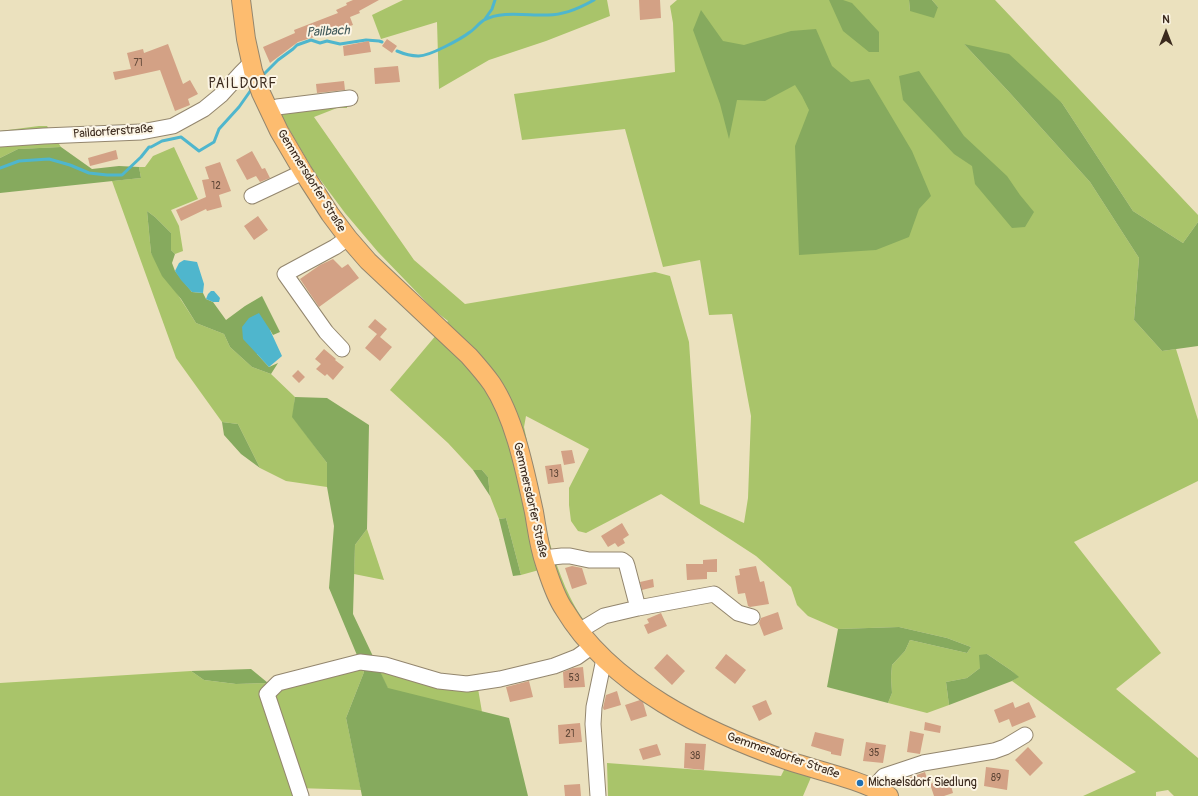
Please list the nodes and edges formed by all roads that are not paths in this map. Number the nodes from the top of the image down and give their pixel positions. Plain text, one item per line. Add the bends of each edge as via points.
1 (241, 0) edge
2 (251, 63) junction
3 (350, 98) dead end
4 (268, 110) junction
5 (0, 139) edge
6 (303, 172) junction
7 (252, 196) dead end
8 (348, 238) junction
9 (342, 349) dead end
10 (543, 558) junction
11 (638, 608) junction
12 (752, 617) dead end
13 (579, 631) junction
14 (598, 653) junction
15 (1025, 735) dead end
16 (881, 792) edge
17 (301, 796) edge
18 (598, 796) edge

1 - 2 main road, Gemmersdorfer Straße
2 - 4 main road, Gemmersdorfer Straße
2 - 5 street, Paildorferstraße via 204,110 173,126 141,132
3 - 4 street
4 - 6 main road, Gemmersdorfer Straße
6 - 7 street
6 - 8 main road, Gemmersdorfer Straße
8 - 9 street via 285,274 326,332
8 - 10 main road, Gemmersdorfer Straße via 368,261 469,356 492,385 508,415 523,462
10 - 11 street via 570,556 589,560 622,560 628,566
10 - 13 main road, Gemmersdorfer Straße via 563,608
11 - 12 street via 714,594 738,613
11 - 13 street via 604,616
13 - 14 main road, Gemmersdorfer Straße
14 - 16 main road, Gemmersdorfer Straße via 641,689 710,729 790,761 832,773
14 - 17 street via 500,679 467,684 439,681 385,665 360,662 278,682 267,694
14 - 18 street via 593,724
15 - 16 street via 994,751 922,763 884,776

